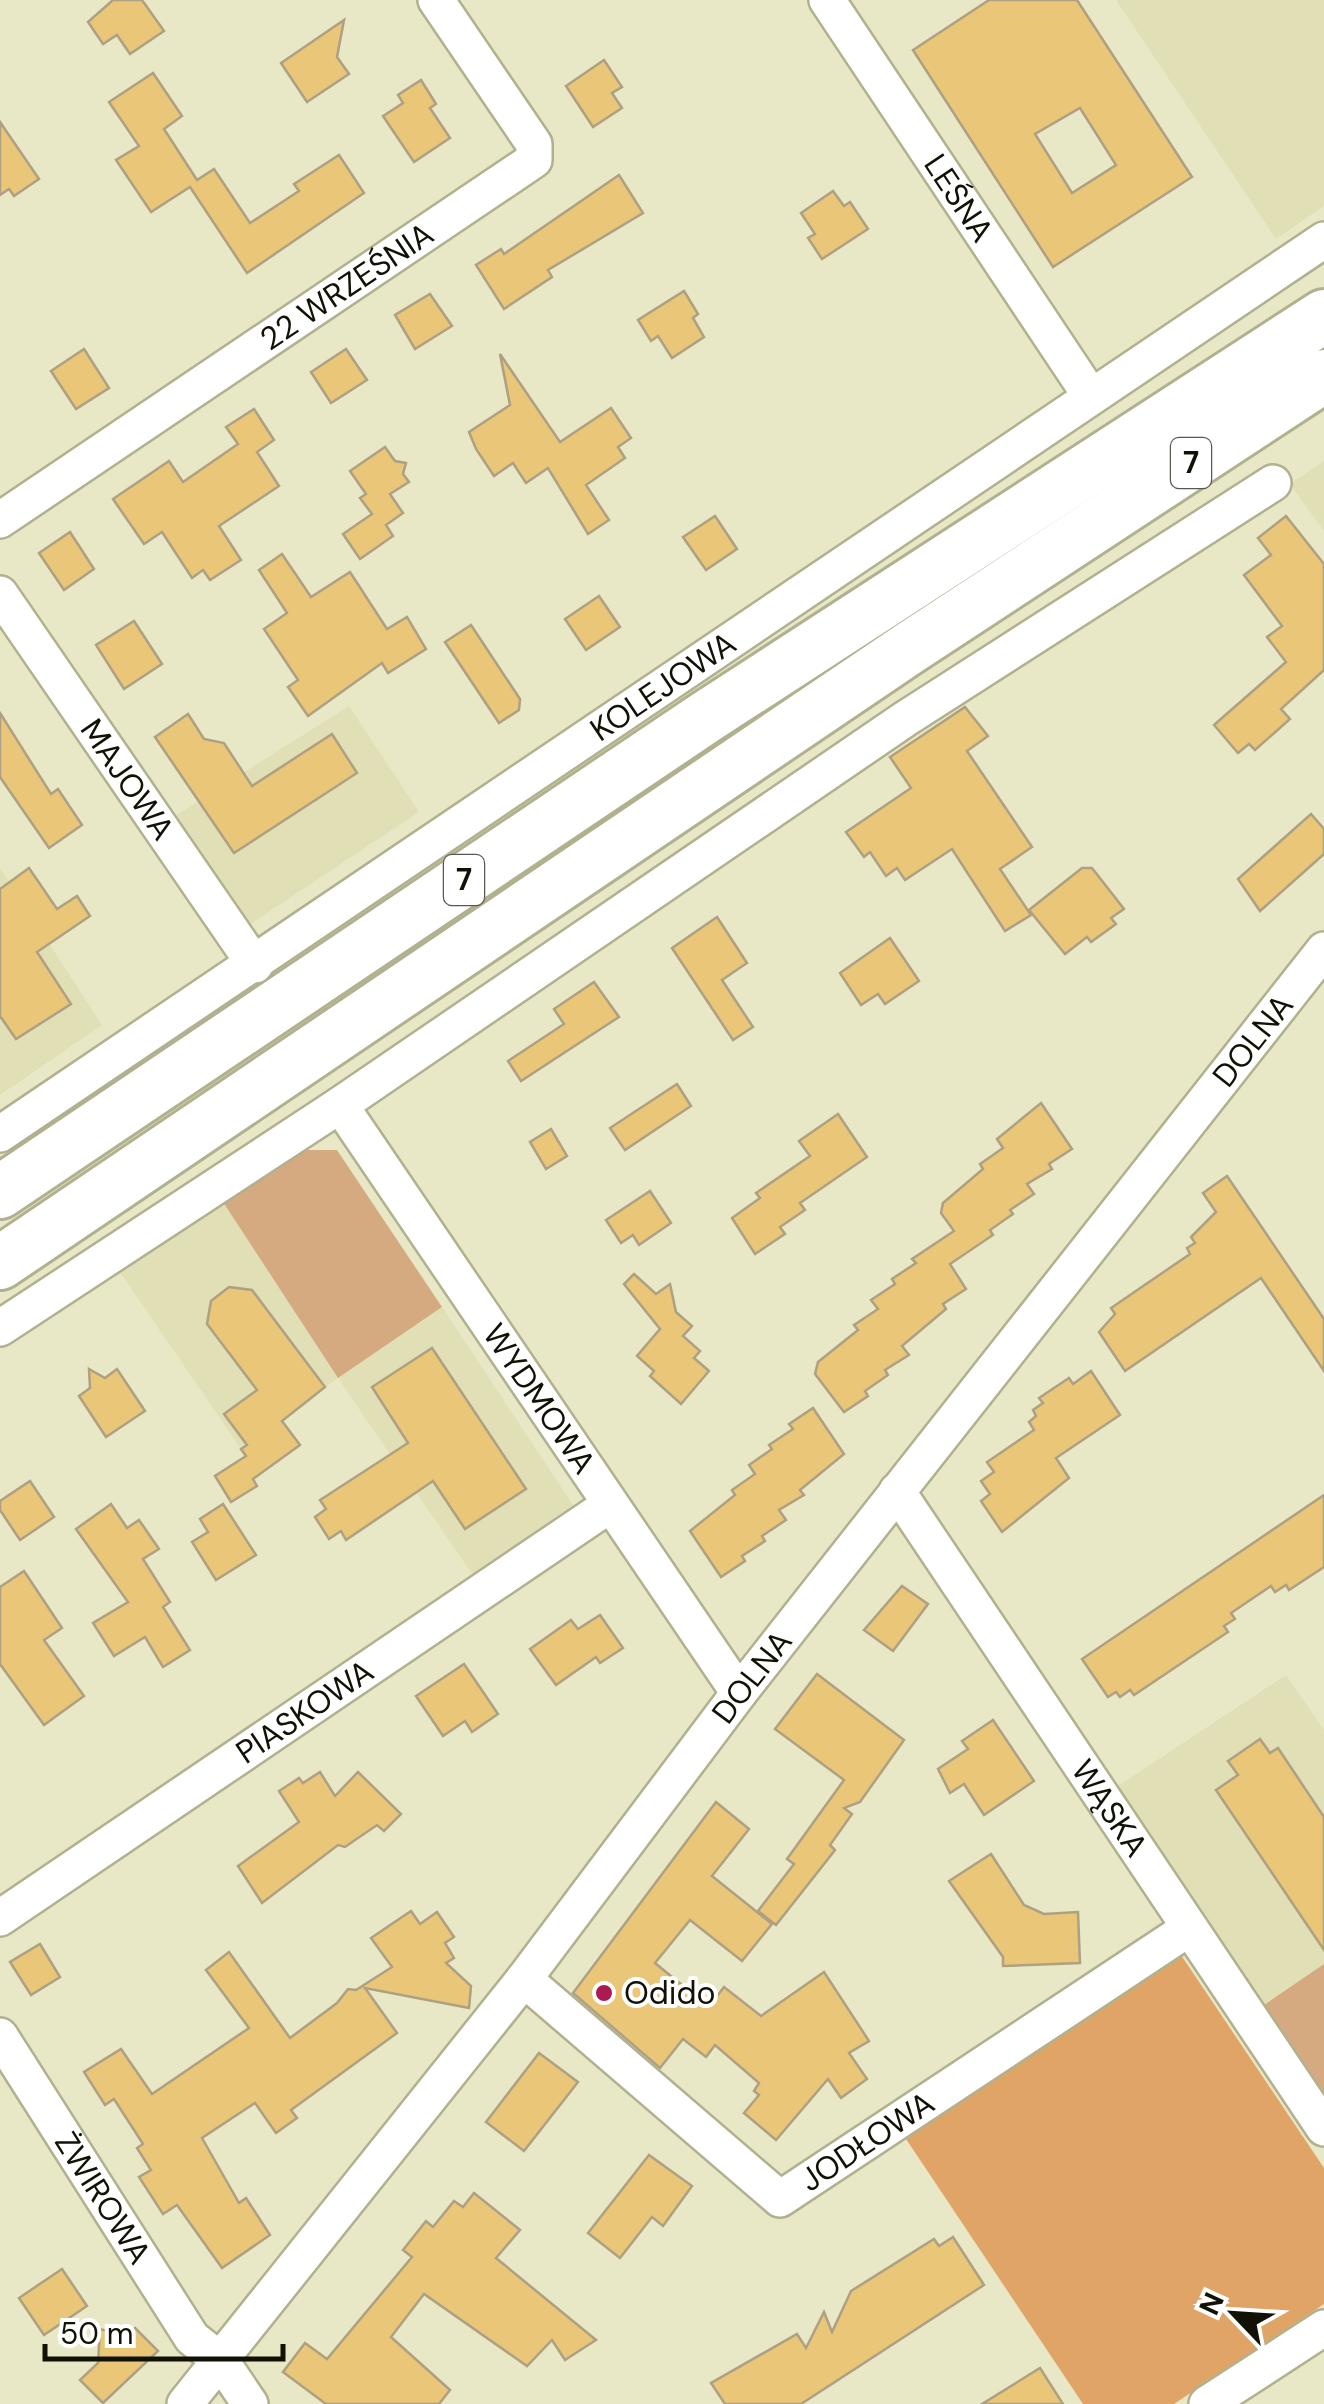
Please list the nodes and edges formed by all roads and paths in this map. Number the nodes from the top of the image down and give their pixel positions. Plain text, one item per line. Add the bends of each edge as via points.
1 (436, 0) edge
2 (827, 0) edge
3 (1324, 240) edge
4 (1324, 316) edge
5 (1324, 376) edge
6 (1090, 395) junction
7 (1273, 484) dead end
8 (0, 520) edge
9 (0, 594) edge
10 (1324, 950) edge
11 (255, 964) junction
12 (340, 1104) junction
13 (0, 1134) edge
14 (0, 1192) edge
15 (0, 1263) edge
16 (0, 1328) edge
17 (897, 1491) junction
18 (608, 1506) junction
19 (739, 1694) junction
20 (0, 1918) edge
21 (1188, 1929) junction
22 (524, 1979) junction
23 (0, 2036) edge
24 (1324, 2128) edge
25 (1324, 2328) edge
26 (221, 2361) junction
27 (185, 2404) edge
28 (250, 2404) edge
29 (1207, 2404) edge

1 - 8 street, 22 WRZEŚNIA via 534,144 534,160
2 - 6 street, LEŚNA
3 - 6 street, KOLEJOWA
4 - 14 highway, KOLEJOWA / 7 via 706,717
5 - 15 highway, 7
6 - 11 street, KOLEJOWA
7 - 12 street via 905,719
9 - 11 street, MAJOWA
10 - 17 street, DOLNA
11 - 13 street, KOLEJOWA
12 - 16 street
12 - 18 street, WYDMOWA
17 - 19 street, DOLNA
17 - 21 street, WĄSKA
18 - 19 street, WYDMOWA
18 - 20 street, PIASKOWA
19 - 22 street, DOLNA
21 - 22 street, JODŁOWA via 780,2199
21 - 24 street, WĄSKA
22 - 26 street, DOLNA
23 - 26 street, ŻWIROWA via 192,2338
25 - 29 street
26 - 27 street, DOLNA
26 - 28 street, ŻWIROWA

